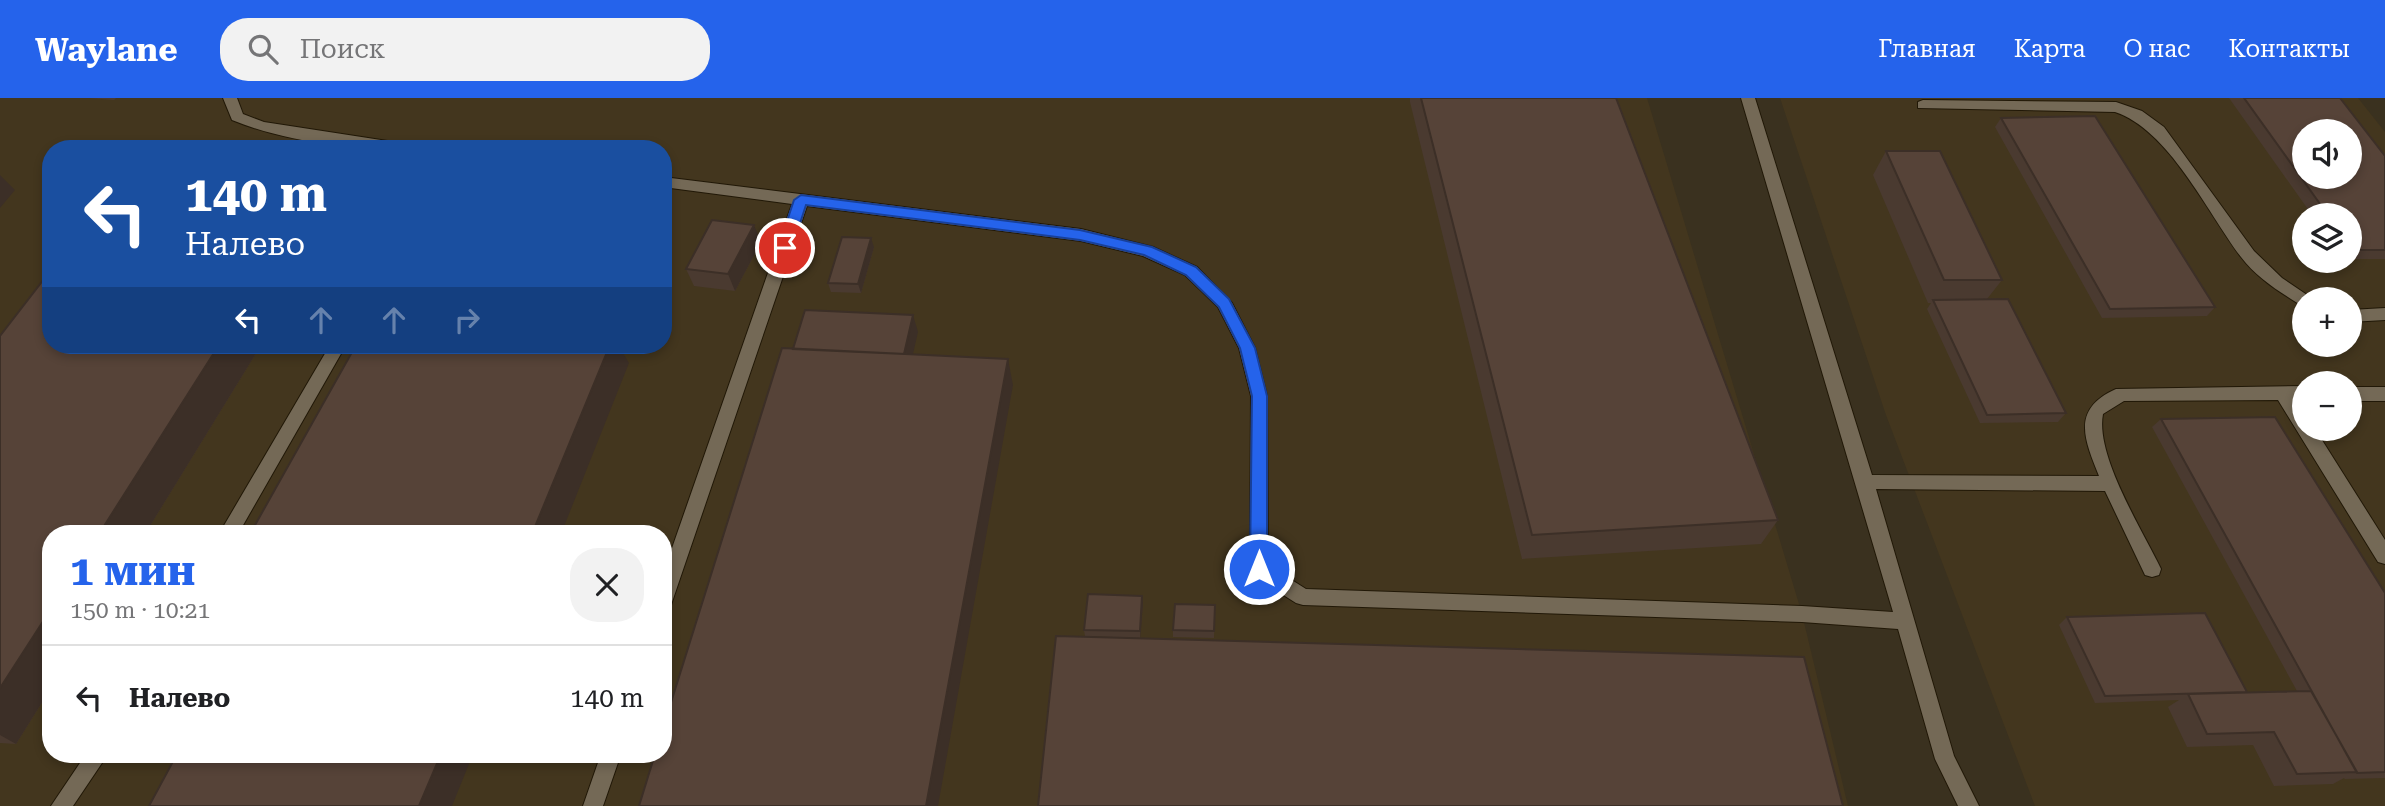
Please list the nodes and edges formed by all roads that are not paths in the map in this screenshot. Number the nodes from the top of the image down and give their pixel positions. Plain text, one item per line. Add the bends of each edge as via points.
1 (230, 98) edge
2 (1748, 98) edge
3 (1923, 105) dead end
4 (311, 136) junction
5 (317, 140) edge
6 (341, 140) edge
7 (672, 183) edge
8 (801, 200) junction
9 (2292, 292) edge
10 (2385, 314) edge
11 (2362, 315) edge
12 (333, 354) edge
13 (2283, 393) junction
14 (2292, 393) edge
15 (2362, 394) edge
16 (2385, 394) edge
17 (2292, 407) edge
18 (2313, 441) edge
19 (1865, 482) junction
20 (2110, 484) junction
21 (233, 525) edge
22 (2385, 556) edge
23 (2152, 569) dead end
24 (672, 576) edge
25 (1905, 621) junction
26 (92, 763) edge
27 (608, 763) edge
28 (61, 806) edge
29 (593, 806) edge
30 (1969, 806) edge

1 - 4 lane via 237,117
2 - 19 lane
3 - 9 lane via 2116,107 2135,112 2164,136 2248,255
4 - 5 lane
4 - 6 lane
7 - 8 lane
8 - 24 lane
8 - 25 lane via 1080,235 1147,251 1191,271 1224,303 1247,348 1259,396 1259,569 1303,597
10 - 11 lane
12 - 21 lane
13 - 14 lane
13 - 17 lane
13 - 20 lane via 2122,394 2107,401 2094,412 2091,428
15 - 16 lane
18 - 22 lane
19 - 20 lane
19 - 25 lane
20 - 23 lane
25 - 30 lane via 1945,759
26 - 28 lane
27 - 29 lane

